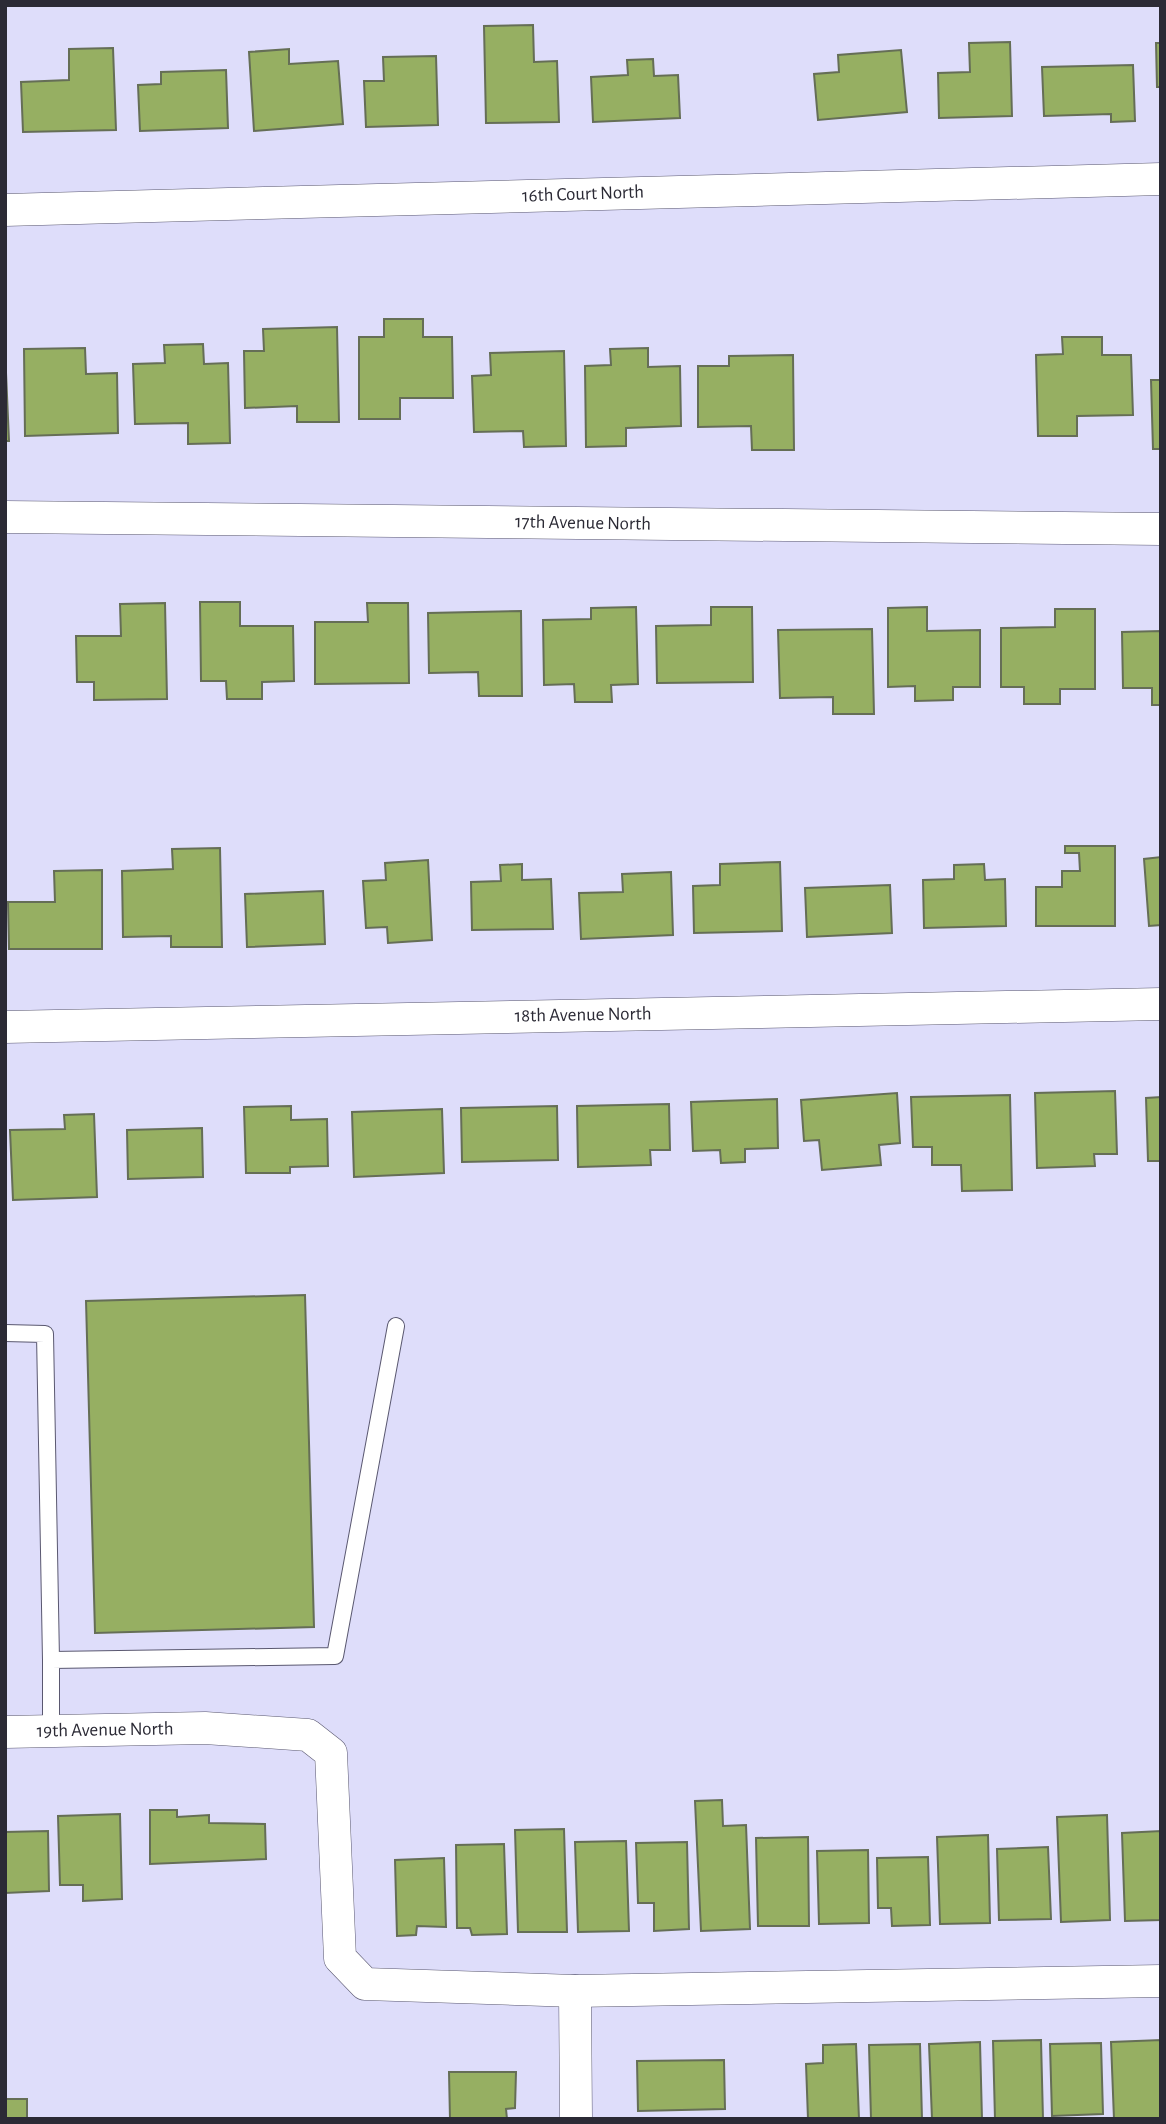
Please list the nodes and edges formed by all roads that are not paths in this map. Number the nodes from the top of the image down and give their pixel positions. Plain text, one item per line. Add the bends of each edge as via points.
1 (1161, 179) edge
2 (5, 210) edge
3 (5, 517) edge
4 (1161, 529) edge
5 (1161, 1004) edge
6 (5, 1027) edge
7 (396, 1326) dead end
8 (5, 1333) edge
9 (51, 1660) junction
10 (51, 1731) junction
11 (5, 1732) edge
12 (1161, 1981) edge
13 (575, 1991) junction
14 (576, 2119) edge

1 - 2 street, 16th Court North
3 - 4 street, 17th Avenue North
5 - 6 street, 18th Avenue North
7 - 9 lane via 335,1656
8 - 9 lane via 45,1334
9 - 10 lane
10 - 11 street, 19th Avenue North
10 - 13 street, 19th Avenue North via 205,1728 308,1735 331,1753 340,1958 365,1984
12 - 13 street, 19th Avenue North
13 - 14 street

